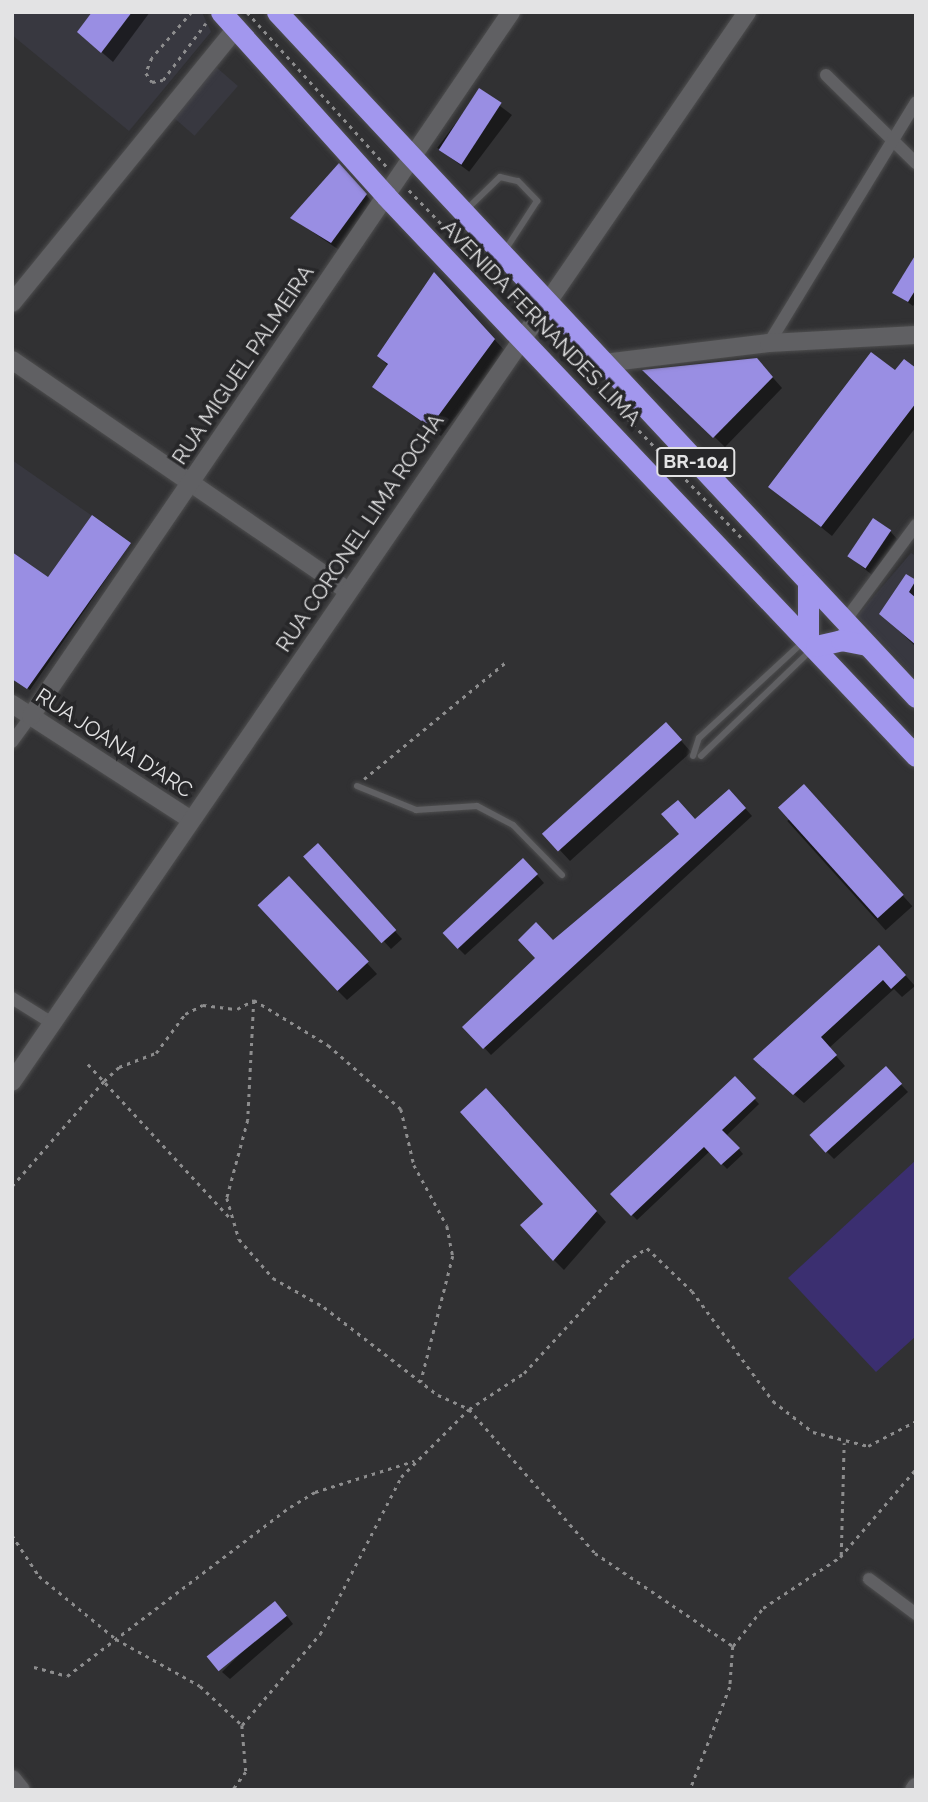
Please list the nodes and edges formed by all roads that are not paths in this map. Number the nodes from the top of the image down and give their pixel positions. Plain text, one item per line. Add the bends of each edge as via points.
1 (277, 12) edge
2 (511, 12) edge
3 (747, 12) edge
4 (228, 17) edge
5 (826, 75) dead end
6 (916, 102) edge
7 (893, 138) junction
8 (411, 158) junction
9 (916, 163) edge
10 (386, 196) junction
11 (463, 213) junction
12 (502, 255) junction
13 (12, 303) edge
14 (547, 303) junction
15 (528, 329) junction
16 (916, 335) edge
17 (769, 343) junction
18 (12, 360) edge
19 (604, 363) junction
20 (190, 485) junction
21 (916, 525) edge
22 (808, 584) junction
23 (348, 591) junction
24 (844, 622) junction
25 (812, 641) junction
26 (866, 645) junction
27 (916, 697) edge
28 (12, 704) edge
29 (30, 716) junction
30 (12, 742) edge
31 (701, 756) dead end
32 (916, 756) edge
33 (693, 757) dead end
34 (357, 786) road end
35 (191, 820) junction
36 (562, 875) dead end
37 (12, 998) edge
38 (52, 1023) junction
39 (12, 1082) edge
40 (869, 1579) dead end
41 (916, 1614) edge
42 (12, 1779) edge
43 (20, 1790) edge

1 - 8 highway, AVENIDA FERNANDES LIMA / BR-104
2 - 8 street, RUA MIGUEL PALMEIRA
3 - 14 street, RUA CORONEL LIMA ROCHA
4 - 10 highway, AVENIDA FERNANDES LIMA / BR-104
4 - 13 street
5 - 7 street
6 - 7 street
7 - 9 street
7 - 17 street
8 - 10 street, RUA MIGUEL PALMEIRA
8 - 11 highway, AVENIDA FERNANDES LIMA / BR-104
10 - 15 highway, AVENIDA FERNANDES LIMA / BR-104
10 - 20 street, RUA MIGUEL PALMEIRA
11 - 12 highway, AVENIDA FERNANDES LIMA / BR-104
11 - 12 lane via 500,177 525,188 538,206
12 - 14 highway, AVENIDA FERNANDES LIMA / BR-104
14 - 15 street, RUA CORONEL LIMA ROCHA
14 - 19 highway, AVENIDA FERNANDES LIMA / BR-104
15 - 23 street, RUA CORONEL LIMA ROCHA
15 - 25 highway, AVENIDA FERNANDES LIMA / BR-104
16 - 17 street
17 - 19 street
18 - 20 street
19 - 22 highway, AVENIDA FERNANDES LIMA / BR-104
20 - 23 street
20 - 29 street, RUA MIGUEL PALMEIRA
21 - 24 street
22 - 24 highway, AVENIDA FERNANDES LIMA / BR-104
22 - 25 highway
23 - 35 street, RUA CORONEL LIMA ROCHA
24 - 26 highway, AVENIDA FERNANDES LIMA / BR-104
25 - 26 highway
25 - 31 lane
25 - 32 highway, AVENIDA FERNANDES LIMA / BR-104
25 - 33 lane via 699,738
26 - 27 highway, AVENIDA FERNANDES LIMA / BR-104
28 - 29 street, RUA JOANA D'ARC
29 - 30 street, RUA MIGUEL PALMEIRA
29 - 35 street, RUA JOANA D'ARC
34 - 36 lane via 416,810 477,806 513,825
35 - 38 street, RUA CORONEL LIMA ROCHA
37 - 38 street
38 - 39 street, RUA CORONEL LIMA ROCHA
40 - 41 street
42 - 43 street

